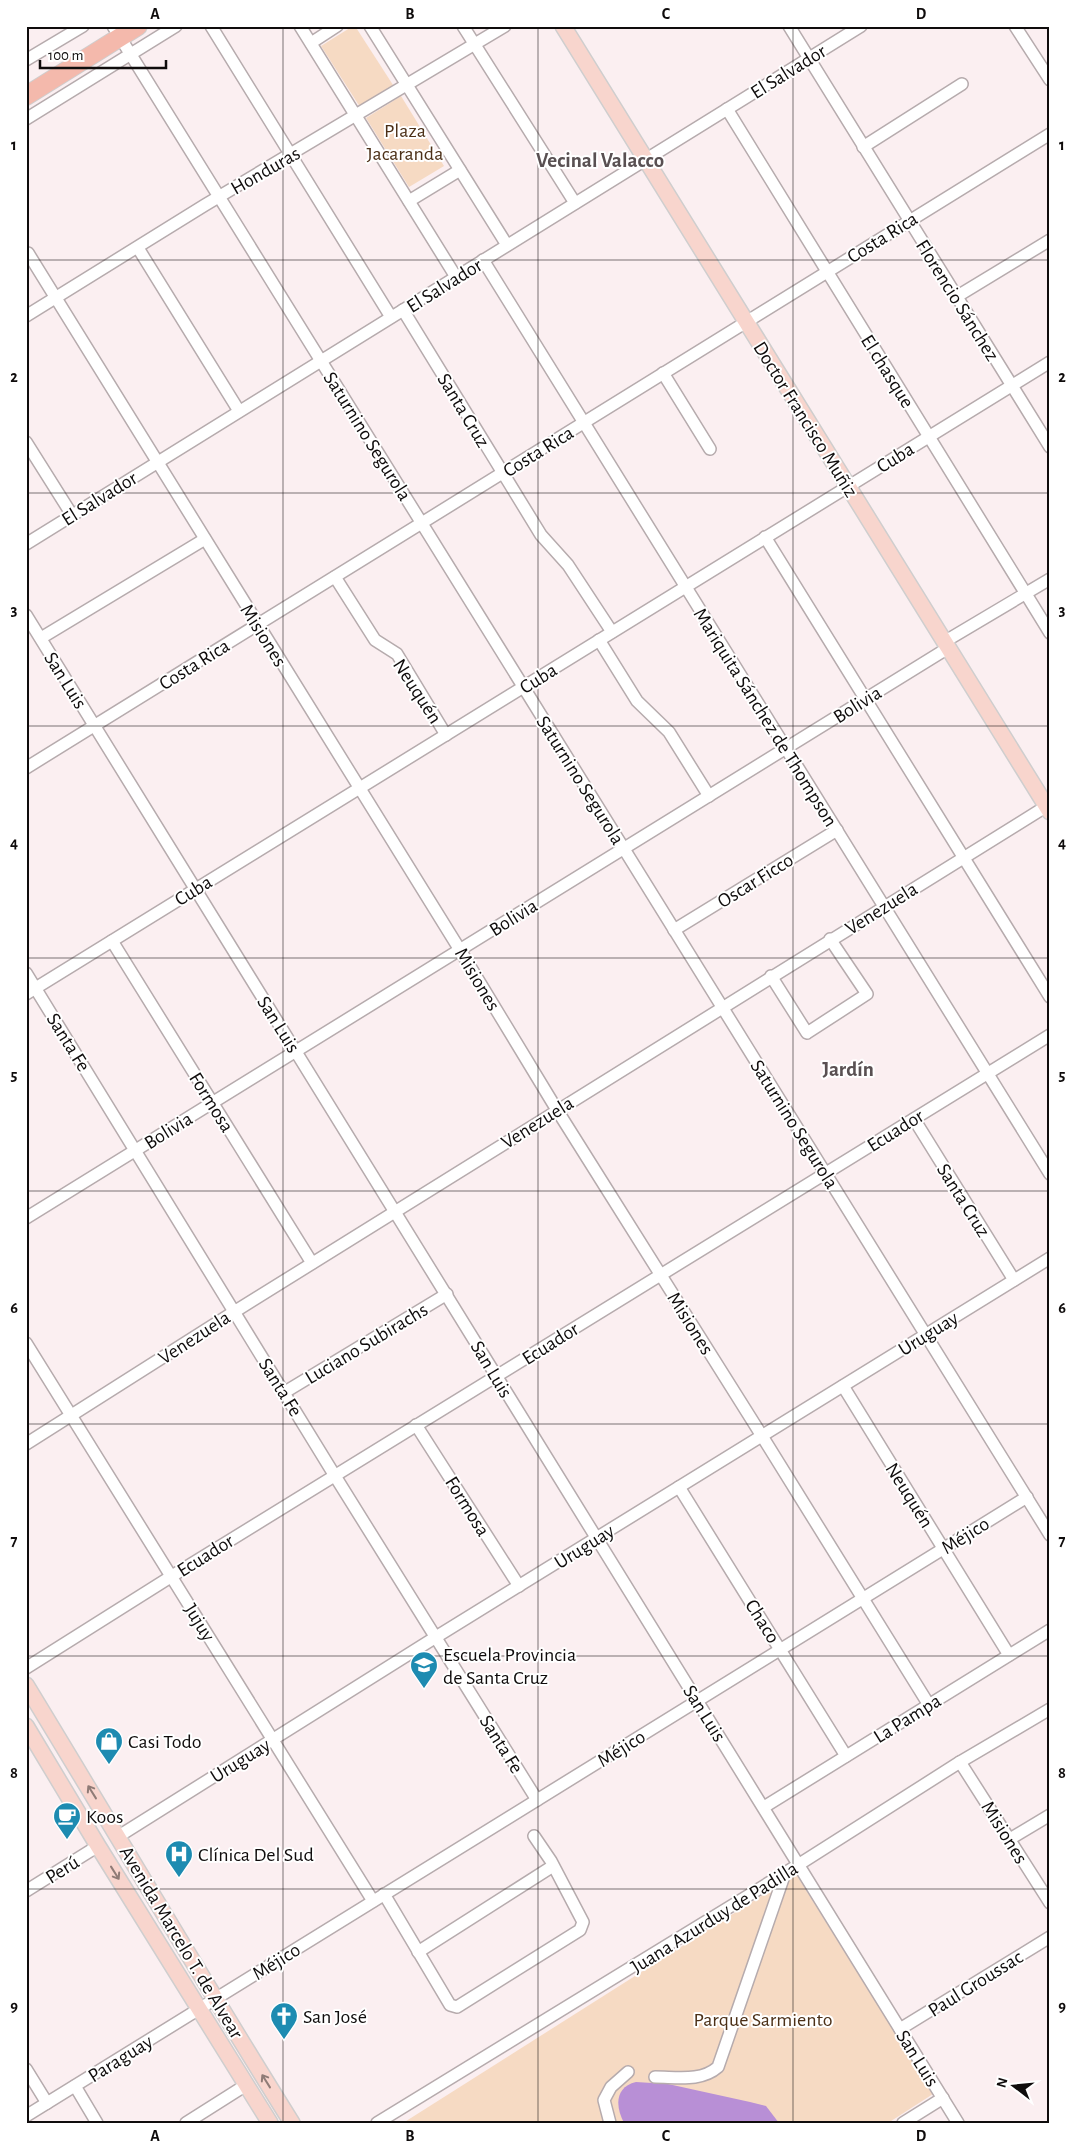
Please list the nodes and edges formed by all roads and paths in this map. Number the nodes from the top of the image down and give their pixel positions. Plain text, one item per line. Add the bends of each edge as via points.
1 (83, 26) edge
2 (138, 26) edge
3 (176, 26) edge
4 (211, 26) edge
5 (300, 26) edge
6 (337, 26) edge
7 (370, 26) edge
8 (463, 26) edge
9 (505, 26) edge
10 (563, 26) edge
11 (788, 26) edge
12 (861, 26) edge
13 (1015, 26) edge
14 (116, 32) edge
15 (311, 43) junction
16 (475, 45) junction
17 (131, 54) junction
18 (809, 58) junction
19 (26, 60) edge
20 (1050, 80) edge
21 (962, 84) dead end
22 (407, 86) junction
23 (26, 96) edge
24 (727, 109) junction
25 (357, 116) junction
26 (26, 119) edge
27 (1050, 134) edge
28 (863, 147) junction
29 (291, 155) junction
30 (645, 160) junction
31 (460, 170) junction
32 (217, 197) junction
33 (409, 201) junction
34 (575, 203) junction
35 (908, 221) junction
36 (1050, 240) edge
37 (507, 245) junction
38 (138, 248) junction
39 (28, 253) dead end
40 (483, 260) junction
41 (827, 272) junction
42 (456, 277) junction
43 (55, 297) junction
44 (956, 297) junction
45 (403, 310) junction
46 (26, 316) edge
47 (391, 317) junction
48 (745, 323) junction
49 (321, 361) junction
50 (1050, 362) edge
51 (664, 374) junction
52 (1012, 385) junction
53 (239, 411) junction
54 (583, 423) junction
55 (929, 436) junction
56 (26, 442) edge
57 (1050, 447) edge
58 (710, 448) dead end
59 (157, 462) junction
60 (503, 474) junction
61 (848, 486) junction
62 (72, 516) junction
63 (422, 523) junction
64 (766, 537) junction
65 (205, 539) junction
66 (26, 544) edge
67 (335, 577) junction
68 (1050, 579) edge
69 (685, 587) junction
70 (1026, 594) junction
71 (26, 615) edge
72 (258, 624) junction
73 (612, 632) junction
74 (1050, 633) edge
75 (41, 638) junction
76 (599, 640) junction
77 (946, 645) junction
78 (523, 687) junction
79 (866, 699) junction
80 (95, 725) junction
81 (446, 735) junction
82 (785, 749) junction
83 (26, 768) edge
84 (360, 788) junction
85 (709, 796) junction
86 (1049, 807) edge
87 (836, 830) junction
88 (624, 848) junction
89 (963, 857) junction
90 (196, 889) junction
91 (883, 906) junction
92 (674, 930) junction
93 (830, 939) junction
94 (112, 941) junction
95 (460, 950) junction
96 (26, 974) edge
97 (771, 976) junction
98 (31, 991) edge
99 (1050, 997) edge
100 (722, 1007) junction
101 (1050, 1035) edge
102 (296, 1051) junction
103 (987, 1074) junction
104 (213, 1103) junction
105 (557, 1110) junction
106 (914, 1119) junction
107 (136, 1150) junction
108 (826, 1173) junction
109 (1050, 1174) edge
110 (395, 1211) junction
111 (26, 1218) edge
112 (1050, 1258) edge
113 (312, 1263) junction
114 (660, 1275) junction
115 (1014, 1280) junction
116 (447, 1294) junction
117 (234, 1312) junction
118 (926, 1334) junction
119 (26, 1342) edge
120 (496, 1376) junction
121 (843, 1386) junction
122 (285, 1392) junction
123 (72, 1416) junction
124 (416, 1425) junction
125 (762, 1436) junction
126 (26, 1444) edge
127 (335, 1476) junction
128 (679, 1487) junction
129 (1027, 1497) junction
130 (1050, 1535) edge
131 (597, 1538) junction
132 (943, 1549) junction
133 (172, 1576) junction
134 (519, 1586) junction
135 (864, 1598) junction
136 (1050, 1630) edge
137 (436, 1637) junction
138 (780, 1650) junction
139 (1010, 1655) junction
140 (26, 1668) edge
141 (26, 1685) edge
142 (697, 1701) junction
143 (928, 1705) junction
144 (1050, 1709) edge
145 (26, 1726) edge
146 (273, 1740) junction
147 (846, 1756) junction
148 (960, 1762) junction
149 (537, 1800) junction
150 (764, 1807) junction
151 (1050, 1815) edge
152 (119, 1836) junction
153 (534, 1836) dead end
154 (1010, 1839) junction
155 (98, 1846) junction
156 (798, 1865) junction
157 (554, 1866) junction
158 (785, 1873) junction
159 (26, 1891) edge
160 (384, 1894) junction
161 (373, 1901) junction
162 (1050, 1902) edge
163 (1050, 1937) edge
164 (418, 1952) junction
165 (214, 1999) junction
166 (199, 2008) junction
167 (900, 2029) junction
168 (26, 2068) edge
169 (628, 2072) dead end
170 (655, 2077) dead end
171 (246, 2085) junction
172 (74, 2086) junction
173 (942, 2098) junction
174 (48, 2103) junction
175 (26, 2116) edge
176 (96, 2123) edge
177 (186, 2123) edge
178 (270, 2123) edge
179 (292, 2123) edge
180 (377, 2123) edge
181 (610, 2123) edge
182 (904, 2123) edge
183 (958, 2123) edge

1 - 19 street
2 - 14 highway
3 - 17 street
4 - 29 street
5 - 15 street
6 - 15 street
7 - 22 street
8 - 16 street
9 - 16 street, Honduras
10 - 30 main road, Doctor Francisco Muñiz
11 - 18 street, Florencio Sánchez
12 - 18 street, El Salvador
13 - 20 street
14 - 17 street, Saturnino Segurola
14 - 23 highway
15 - 25 street
16 - 22 street, Honduras
16 - 34 street
17 - 26 street
17 - 32 street, Saturnino Segurola
18 - 24 street, El Salvador
18 - 28 street, Florencio Sánchez
21 - 28 street
22 - 25 street, Honduras
22 - 31 street
24 - 30 street, El Salvador
24 - 41 street, El chasque
25 - 29 street, Honduras
25 - 33 street
27 - 35 street, Costa Rica
28 - 35 street, Florencio Sánchez
29 - 32 street, Honduras
29 - 47 street
30 - 34 street, El Salvador
30 - 48 main road, Doctor Francisco Muñiz
31 - 33 street
31 - 37 street
32 - 38 street, Honduras
32 - 49 street, Saturnino Segurola
33 - 42 street
34 - 37 street, El Salvador
35 - 41 street, Costa Rica
35 - 44 street, Florencio Sánchez
36 - 44 street
37 - 40 street, El Salvador
38 - 43 street, Honduras
38 - 53 street
39 - 43 street, Misiones
40 - 42 street, El Salvador
40 - 54 street, Mariquita Sánchez de Thompson
41 - 48 street, Costa Rica
41 - 55 street, El chasque
42 - 45 street, El Salvador
43 - 46 street, Honduras
43 - 59 street, Misiones
44 - 52 street, Florencio Sánchez
45 - 47 street, El Salvador
45 - 60 street, Santa Cruz
47 - 49 street, El Salvador
48 - 51 street, Costa Rica
48 - 61 main road, Doctor Francisco Muñiz
49 - 53 street, El Salvador
49 - 63 street, Saturnino Segurola
50 - 52 street, Cuba
51 - 54 street, Costa Rica
51 - 58 street
52 - 55 street, Cuba
52 - 57 street, Florencio Sánchez
53 - 59 street, El Salvador
54 - 60 street, Costa Rica
54 - 69 street, Mariquita Sánchez de Thompson
55 - 61 street, Cuba
55 - 70 street, El chasque
56 - 62 street
59 - 62 street, El Salvador
59 - 65 street, Misiones
60 - 63 street, Costa Rica
60 - 73 street, Santa Cruz via 541,535 568,565
61 - 64 street, Cuba
61 - 77 main road, Doctor Francisco Muñiz
62 - 66 street, El Salvador
63 - 67 street, Costa Rica
63 - 78 street, Saturnino Segurola
64 - 69 street, Cuba
64 - 79 street
65 - 72 street, Misiones
65 - 75 street
67 - 72 street, Costa Rica
67 - 81 street, Neuquén via 375,640 396,654
68 - 70 street, Bolivia
69 - 73 street, Cuba
69 - 82 street, Mariquita Sánchez de Thompson
70 - 74 street, El chasque
70 - 77 street, Bolivia
71 - 75 street, San Luis
72 - 80 street, Costa Rica
72 - 84 street, Misiones
73 - 76 street, Cuba
75 - 80 street, San Luis
76 - 78 street, Cuba
76 - 85 street via 637,701 669,732
77 - 79 street, Bolivia
77 - 86 main road, Doctor Francisco Muñiz
78 - 81 street, Cuba
78 - 88 street, Saturnino Segurola
79 - 82 street, Bolivia
79 - 89 street
80 - 83 street, Costa Rica
80 - 90 street, San Luis
81 - 84 street, Cuba
82 - 85 street, Bolivia
82 - 87 street, Mariquita Sánchez de Thompson
84 - 90 street, Cuba
84 - 95 street, Misiones
85 - 88 street, Bolivia
86 - 89 street, Venezuela
87 - 91 street, Mariquita Sánchez de Thompson
87 - 92 street, Oscar Ficco
88 - 92 street, Saturnino Segurola
88 - 95 street, Bolivia
89 - 91 street, Venezuela
89 - 99 street
90 - 94 street, Cuba
90 - 102 street, San Luis
91 - 93 street, Venezuela
91 - 103 street, Mariquita Sánchez de Thompson
92 - 100 street, Saturnino Segurola
93 - 97 street, Venezuela
93 - 97 street via 867,994 807,1033
94 - 98 street, Cuba
94 - 104 street, Formosa
95 - 102 street, Bolivia
95 - 105 street, Misiones
96 - 98 street, Santa Fe
97 - 100 street, Venezuela
98 - 107 street, Santa Fe
100 - 105 street, Venezuela
100 - 108 street, Saturnino Segurola
101 - 103 street, Ecuador
102 - 104 street, Bolivia
102 - 110 street, San Luis
103 - 106 street, Ecuador
103 - 109 street, Mariquita Sánchez de Thompson
104 - 107 street, Bolivia
104 - 113 street, Formosa
105 - 110 street, Venezuela
105 - 114 street, Misiones
106 - 108 street, Ecuador
106 - 115 street, Santa Cruz
107 - 111 street, Bolivia
107 - 117 street, Santa Fe
108 - 114 street, Ecuador
108 - 118 street, Saturnino Segurola
110 - 113 street, Venezuela
110 - 116 street, San Luis
112 - 115 street, Uruguay
113 - 117 street, Venezuela
114 - 120 street, Ecuador
114 - 125 street, Misiones
115 - 118 street, Uruguay
116 - 120 street, San Luis
116 - 122 street, Luciano Subirachs
117 - 122 street, Santa Fe
117 - 123 street, Venezuela
118 - 121 street, Uruguay
118 - 129 street, Saturnino Segurola
119 - 123 street, Jujuy
120 - 124 street, Ecuador
120 - 131 street, San Luis
121 - 125 street, Uruguay
121 - 132 street, Neuquén
122 - 127 street, Santa Fe
123 - 126 street, Venezuela
123 - 133 street, Jujuy
124 - 127 street, Ecuador
124 - 134 street, Formosa
125 - 128 street, Uruguay
125 - 135 street, Misiones
127 - 133 street, Ecuador
127 - 137 street, Santa Fe
128 - 131 street, Uruguay
128 - 138 street, Chaco
129 - 130 street, Saturnino Segurola
129 - 132 street, Méjico
131 - 134 street, Uruguay
131 - 142 street, San Luis
132 - 135 street, Méjico
132 - 139 street, Neuquén
133 - 140 street, Ecuador
133 - 146 street, Jujuy
134 - 137 street, Uruguay
135 - 138 street, Méjico
135 - 143 street, Misiones
136 - 139 street, La Pampa
137 - 146 street, Uruguay
137 - 149 street, Santa Fe
138 - 142 street, Méjico
138 - 147 street, Chaco
139 - 143 street, La Pampa
152 -> 141 main road, Avenida Marcelo T. de Alvear
142 - 149 street, Méjico
142 - 150 street, San Luis
143 - 147 street, La Pampa
144 - 148 street, Juana Azurduy de Padilla
145 - 155 main road, Avenida Marcelo T. de Alvear
146 - 152 street, Uruguay
146 - 161 street, Jujuy
147 - 150 street, La Pampa
148 - 154 street, Misiones
148 - 156 street, Juana Azurduy de Padilla
149 - 160 street, Méjico
150 - 156 street, San Luis
151 - 154 street
152 - 165 main road, Avenida Marcelo T. de Alvear
153 - 157 street
154 - 162 street, Misiones
155 - 159 street, Perú
155 -> 166 main road, Avenida Marcelo T. de Alvear
156 - 158 street, Juana Azurduy de Padilla
156 - 167 street, San Luis
157 - 164 street
157 - 164 street via 583,1922 580,1930 457,2007 450,2005
158 - 170 street via 718,2067 710,2074 695,2078
158 - 180 street, Juana Azurduy de Padilla
160 - 161 street, Méjico
160 - 164 street
161 - 165 street, Méjico
163 - 167 street, Paul Groussac
165 - 166 street, Paraguay
179 -> 165 main road, Avenida Marcelo T. de Alvear
166 - 171 main road, Avenida Marcelo T. de Alvear
166 - 172 street, Paraguay
167 - 173 street, San Luis
168 - 174 street
169 - 181 street via 611,2087 604,2100
171 - 177 street
171 - 178 main road, Avenida Marcelo T. de Alvear
172 - 174 street, Paraguay
172 - 176 street
173 - 182 street
173 - 183 street, San Luis
174 - 175 street, Paraguay

